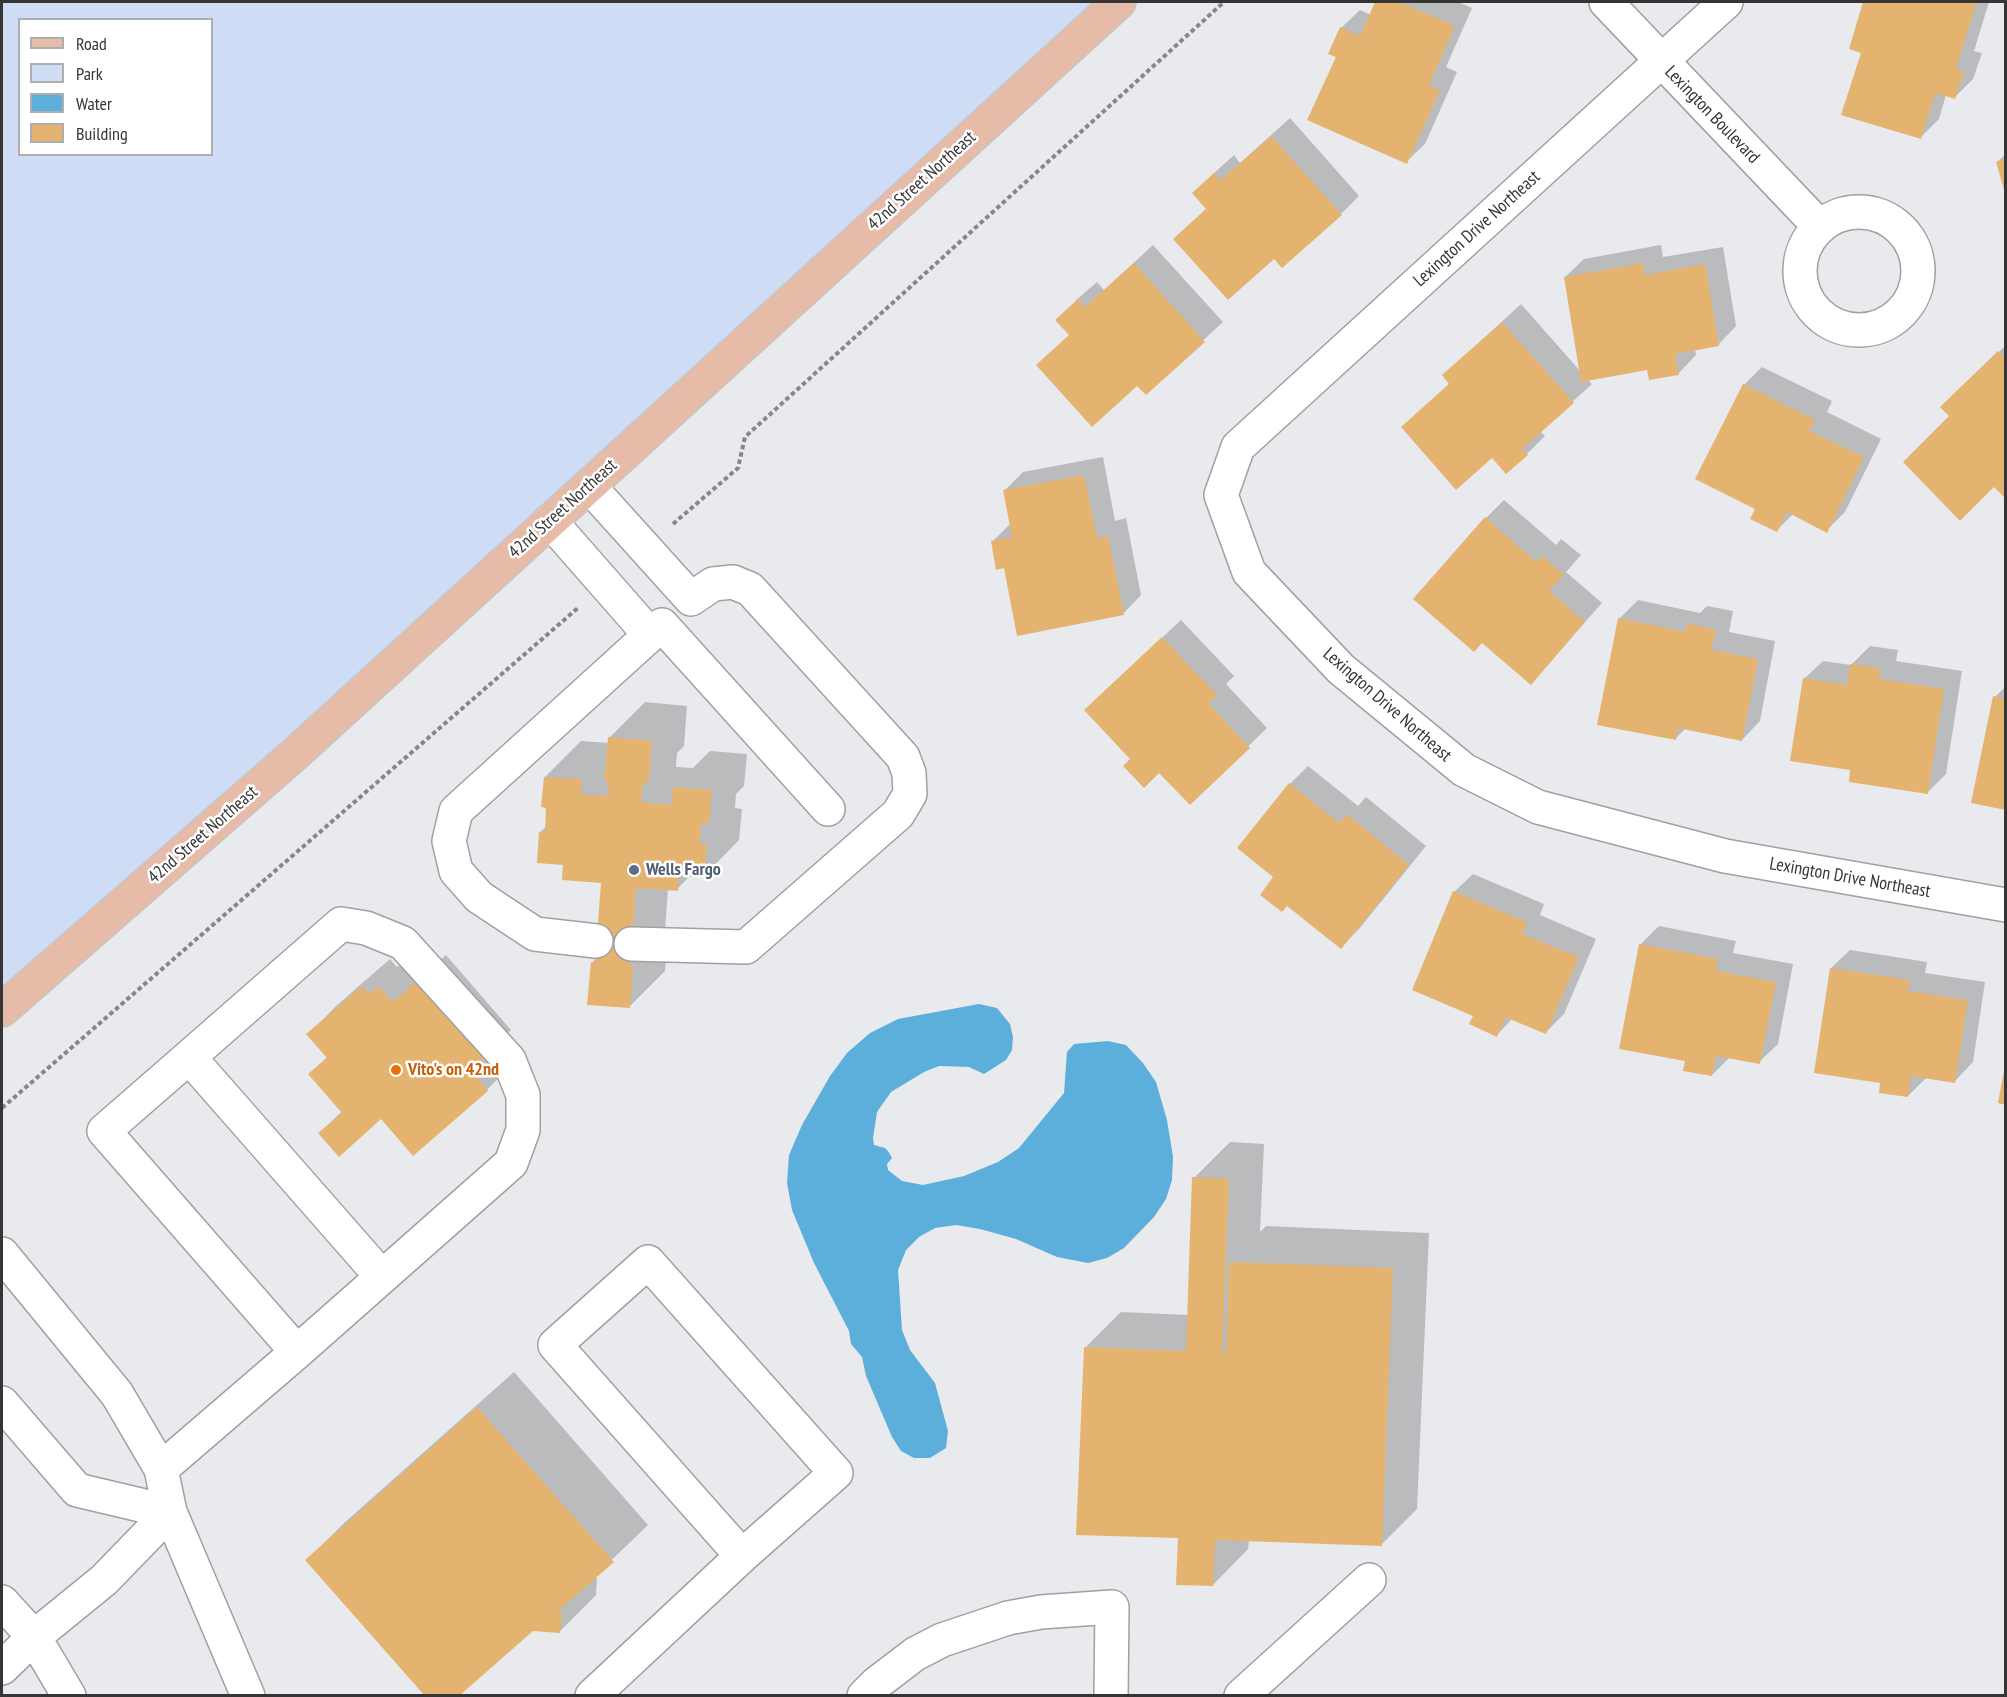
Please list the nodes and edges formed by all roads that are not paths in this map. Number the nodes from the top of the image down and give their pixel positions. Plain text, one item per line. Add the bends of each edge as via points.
1 (1119, 2) edge
2 (1606, 2) edge
3 (1726, 2) edge
4 (1661, 61) junction
5 (1820, 227) dead end
6 (589, 486) junction
7 (550, 521) junction
8 (691, 599) junction
9 (656, 630) junction
10 (828, 809) dead end
11 (2006, 905) edge
12 (597, 940) dead end
13 (631, 944) dead end
14 (2, 1010) edge
15 (189, 1057) junction
16 (2, 1254) edge
17 (382, 1277) junction
18 (297, 1352) junction
19 (2, 1403) edge
20 (161, 1469) junction
21 (170, 1512) junction
22 (742, 1556) junction
23 (1369, 1580) dead end
24 (2, 1602) edge
25 (34, 1637) junction
26 (2, 1668) edge
27 (69, 1695) edge
28 (248, 1695) edge
29 (592, 1695) edge
30 (864, 1695) edge
31 (1111, 1695) edge
32 (1241, 1695) edge

1 - 6 main road, 42nd Street Northeast
2 - 4 street, Lexington Boulevard
3 - 4 street, Lexington Drive Northeast
4 - 5 street, Lexington Boulevard
4 - 11 street, Lexington Drive Northeast via 1239,447 1221,495 1249,572 1341,669 1464,770 1538,807 1725,856
6 - 7 main road, 42nd Street Northeast
6 - 8 street
7 - 9 street
7 - 14 main road, 42nd Street Northeast via 295,754
8 - 9 street
8 - 13 street via 713,584 733,582 750,588 903,757 910,794 898,814 746,946
9 - 10 street
9 - 12 street via 456,811 449,841 456,871 479,897 535,933
15 - 17 street
15 - 17 street via 341,924 366,928 403,943 509,1060 523,1095 523,1130 511,1163
15 - 18 street via 104,1131
16 - 20 street via 117,1394
17 - 18 street
18 - 20 street
19 - 21 street via 77,1490
20 - 21 street
21 - 25 street via 104,1580
21 - 28 street
22 - 22 street via 836,1473 648,1262 555,1345
22 - 29 street
23 - 32 street
24 - 25 street
25 - 26 street
25 - 27 street
30 - 31 street via 915,1654 942,1640 1008,1618 1112,1607

